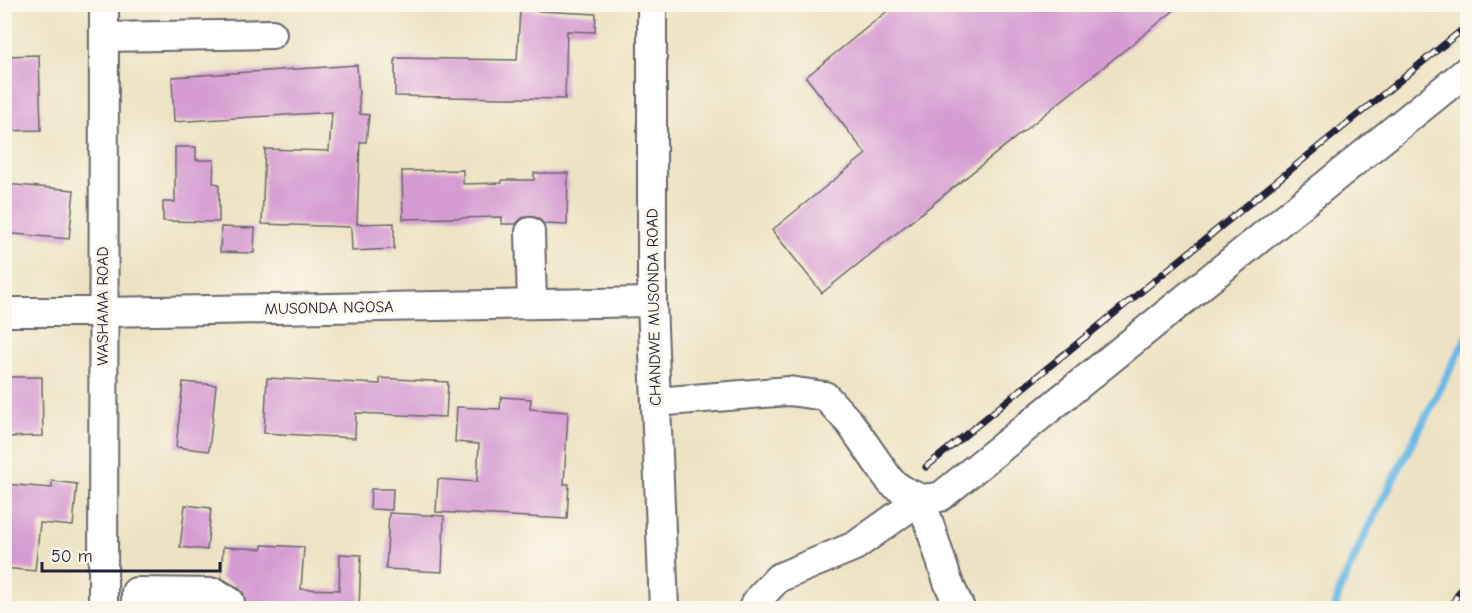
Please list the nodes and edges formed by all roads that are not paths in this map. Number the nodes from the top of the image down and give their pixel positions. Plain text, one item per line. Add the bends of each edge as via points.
1 (104, 4) edge
2 (652, 4) edge
3 (272, 34) dead end
4 (104, 37) junction
5 (1467, 70) edge
6 (530, 232) dead end
7 (652, 302) junction
8 (532, 304) junction
9 (4, 312) edge
10 (103, 312) junction
11 (656, 402) junction
12 (921, 499) junction
13 (103, 609) edge
14 (136, 609) edge
15 (230, 609) edge
16 (664, 609) edge
17 (753, 609) edge
18 (960, 609) edge

1 - 4 street, WASHAMA ROAD
2 - 7 street, CHANDWE MUSONDA ROAD
3 - 4 street
4 - 10 street, WASHAMA ROAD
5 - 12 street via 940,497
6 - 8 street
7 - 8 street, MUSONDA NGOSA
7 - 11 street, CHANDWE MUSONDA ROAD
8 - 10 street, MUSONDA NGOSA
9 - 10 street, MUSONDA NGOSA
10 - 13 street, WASHAMA ROAD
11 - 12 street via 789,391 825,396 850,423 891,482
11 - 16 street, CHANDWE MUSONDA ROAD
12 - 17 street via 855,546 778,578
12 - 18 street
14 - 15 street via 136,592 216,592 230,602

